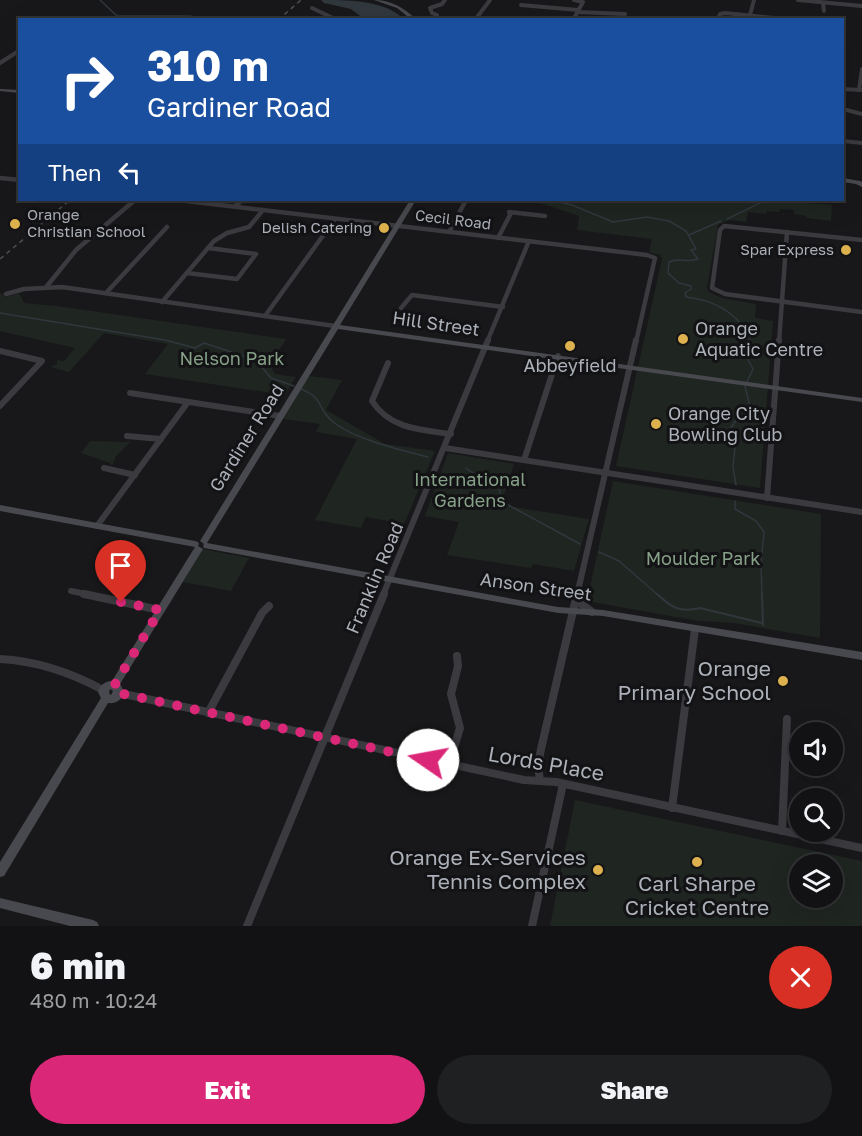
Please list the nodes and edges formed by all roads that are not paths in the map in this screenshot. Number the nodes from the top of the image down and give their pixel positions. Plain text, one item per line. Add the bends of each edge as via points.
1 (376, 0) edge
2 (445, 0) edge
3 (490, 0) edge
4 (574, 0) edge
5 (747, 0) edge
6 (798, 0) edge
7 (583, 1) edge
8 (753, 1) edge
9 (823, 3) junction
10 (521, 5) dead end
11 (862, 6) edge
12 (312, 8) dead end
13 (783, 10) dead end
14 (578, 11) junction
15 (824, 11) dead end
16 (626, 14) dead end
17 (437, 15) dead end
18 (750, 15) junction
19 (783, 17) junction
20 (333, 18) edge
21 (413, 18) edge
22 (476, 18) edge
23 (574, 18) edge
24 (719, 18) edge
25 (786, 18) edge
26 (18, 51) edge
27 (0, 63) edge
28 (862, 69) edge
29 (844, 89) edge
30 (0, 90) edge
31 (861, 90) edge
32 (18, 92) edge
33 (844, 109) edge
34 (862, 114) edge
35 (844, 141) edge
36 (862, 143) edge
37 (0, 178) edge
38 (18, 180) edge
39 (844, 180) edge
40 (861, 182) edge
41 (134, 201) edge
42 (188, 201) edge
43 (241, 201) edge
44 (412, 201) edge
45 (465, 201) edge
46 (236, 206) junction
47 (263, 210) junction
48 (545, 216) dead end
49 (335, 219) junction
50 (397, 226) junction
51 (167, 227) dead end
52 (449, 232) junction
53 (787, 232) junction
54 (498, 238) junction
55 (862, 240) edge
56 (529, 241) junction
57 (208, 248) junction
58 (187, 273) junction
59 (47, 286) junction
60 (106, 293) junction
61 (6, 294) dead end
62 (162, 302) junction
63 (782, 302) junction
64 (503, 307) junction
65 (401, 308) dead end
66 (862, 312) edge
67 (265, 316) junction
68 (335, 326) junction
69 (487, 346) junction
70 (0, 351) edge
71 (558, 356) junction
72 (42, 361) junction
73 (49, 362) dead end
74 (388, 363) dead end
75 (630, 367) junction
76 (775, 388) junction
77 (130, 393) dead end
78 (862, 400) edge
79 (188, 402) junction
80 (0, 406) edge
81 (280, 416) junction
82 (451, 434) junction
83 (127, 436) dead end
84 (161, 439) junction
85 (445, 448) junction
86 (524, 460) junction
87 (104, 468) dead end
88 (606, 472) junction
89 (135, 475) junction
90 (767, 498) junction
91 (0, 508) edge
92 (862, 512) edge
93 (98, 526) junction
94 (201, 545) junction
95 (390, 580) junction
96 (71, 591) dead end
97 (575, 605) junction
98 (269, 606) dead end
99 (160, 610) junction
100 (695, 629) junction
101 (458, 656) dead end
102 (862, 656) edge
103 (0, 659) edge
104 (116, 689) junction
105 (105, 694) junction
106 (208, 713) junction
107 (787, 719) dead end
108 (324, 738) junction
109 (449, 764) junction
110 (540, 781) junction
111 (563, 784) junction
112 (672, 808) junction
113 (783, 831) junction
114 (862, 848) edge
115 (0, 872) edge
116 (0, 903) edge
117 (93, 926) edge
118 (247, 926) edge
119 (532, 926) edge

1 - 21 street via 399,7
2 - 17 street via 429,9
3 - 22 street
4 - 7 street
5 - 8 street
6 - 9 street
7 - 14 street
8 - 18 street
9 - 11 street
9 - 15 street
10 - 14 street
12 - 20 street
13 - 19 street
14 - 16 street
14 - 23 street
18 - 19 street
18 - 24 street via 722,13
19 - 25 street
26 - 27 street
28 - 31 street
29 - 31 street
30 - 32 street
33 - 34 street
35 - 36 street
37 - 38 street
39 - 40 street
41 - 59 street via 55,271
42 - 46 street, Cecil Road
43 - 46 street
44 - 50 street, Gardiner Road
45 - 52 street
46 - 47 street, Cecil Road
47 - 49 street, Cecil Road
47 - 57 street via 249,227 223,235
48 - 54 street via 510,212
49 - 50 street, Cecil Road
49 - 67 street
50 - 52 street, Cecil Road
50 - 68 street, Gardiner Road
51 - 60 street
52 - 54 street, Cecil Road
53 - 55 street
53 - 63 street
53 - 63 street via 722,227 712,288 720,293
54 - 56 street, Cecil Road
56 - 64 street, Franklin Road
56 - 75 street, Cecil Road via 654,258
57 - 58 street
57 - 58 street via 256,254 237,279
58 - 62 street
59 - 60 street, Hill Street
59 - 61 street, Hill Street
60 - 62 street, Hill Street
62 - 67 street, Hill Street
63 - 66 street
63 - 76 street
64 - 65 street via 412,295
64 - 69 street, Franklin Road
67 - 68 street, Hill Street
68 - 69 street, Hill Street
68 - 81 street, Gardiner Road
69 - 71 street, Hill Street
69 - 82 street, Franklin Road
70 - 72 street
71 - 75 street, Hill Street
71 - 86 street
72 - 73 street
72 - 80 street
74 - 82 street via 372,401 377,411 408,427
75 - 76 street, Hill Street
75 - 88 street
76 - 78 street, Hill Street
76 - 90 street
77 - 79 street
79 - 81 street
79 - 84 street
81 - 94 street, Gardiner Road
82 - 85 street, Franklin Road
83 - 84 street
84 - 89 street
85 - 86 street
85 - 95 street, Franklin Road
86 - 88 street
87 - 89 street
88 - 90 street
88 - 97 street
89 - 93 street
90 - 92 street
91 - 93 street, Anson Street
93 - 94 street, Anson Street
94 - 95 street, Anson Street
94 - 99 street, Gardiner Road
95 - 97 street, Anson Street via 558,610
95 - 108 street, Franklin Road
96 - 99 street
97 - 100 street, Anson Street via 592,612
97 - 110 street via 538,765
98 - 106 street
99 - 104 street, Gardiner Road
100 - 102 street, Anson Street
100 - 112 street
101 - 109 street via 451,694 460,728
103 - 105 street via 46,664 75,675
104 - 105 street
104 - 106 street, Lords Place
105 - 115 street
106 - 108 street, Lords Place
107 - 113 street
108 - 109 street, Lords Place
108 - 118 street, Franklin Road
109 - 110 street, Lords Place
110 - 111 street, Lords Place
111 - 112 street, Lords Place
111 - 119 street
112 - 113 street, Lords Place
113 - 114 street, Lords Place
116 - 117 street

